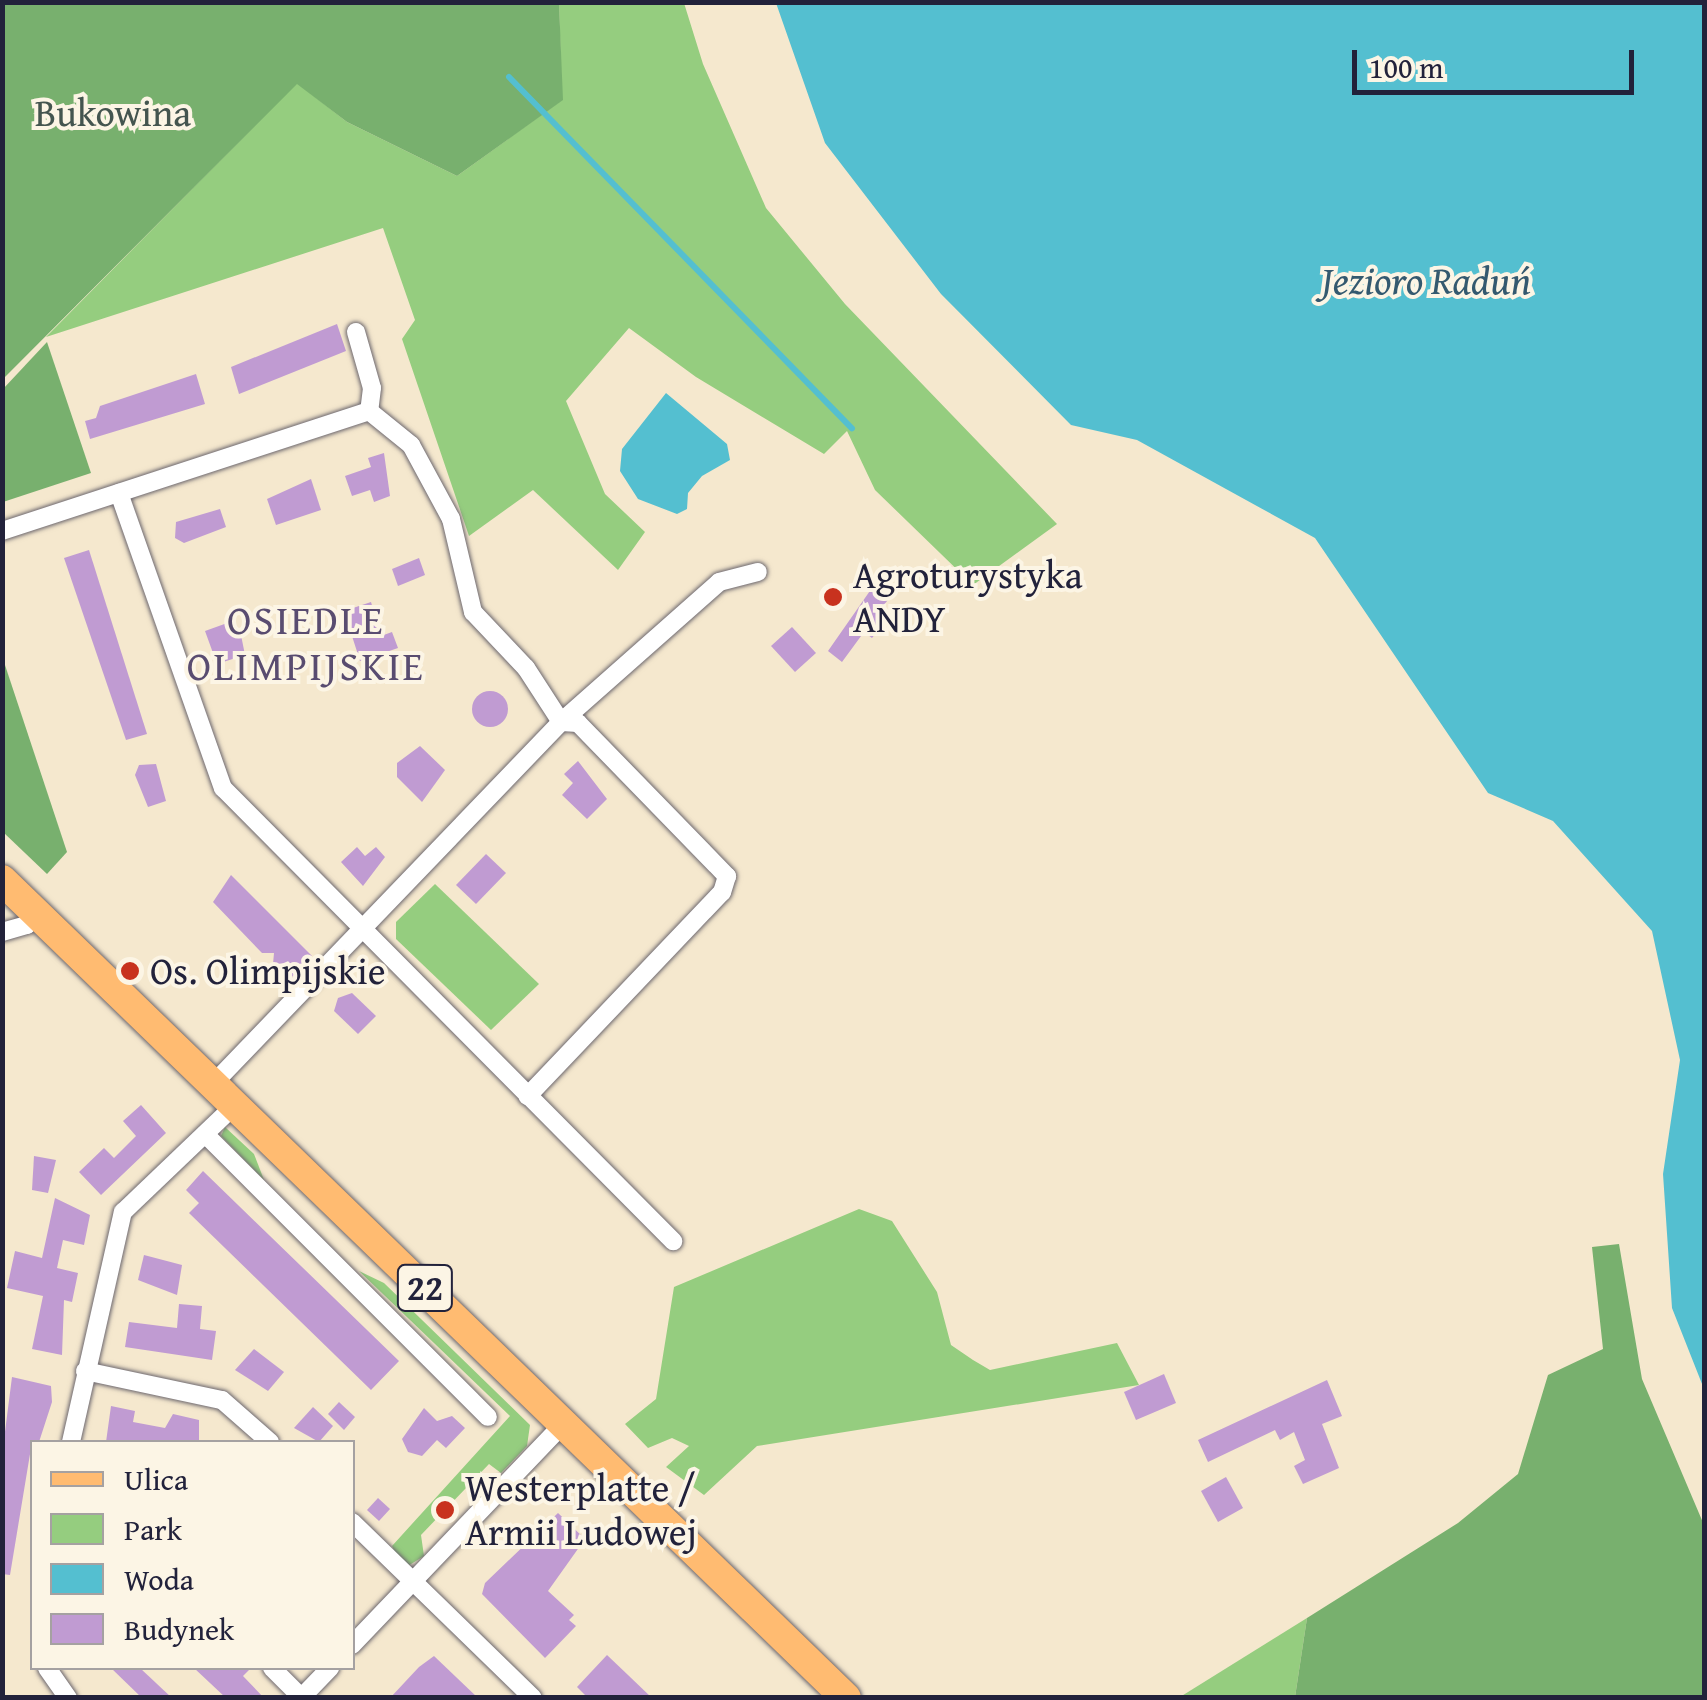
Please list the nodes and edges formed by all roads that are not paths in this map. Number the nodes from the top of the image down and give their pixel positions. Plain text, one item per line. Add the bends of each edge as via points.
1 (356, 332) dead end
2 (369, 411) junction
3 (120, 493) junction
4 (2, 531) edge
5 (758, 572) dead end
6 (562, 722) junction
7 (2, 880) edge
8 (37, 914) junction
9 (359, 930) junction
10 (2, 932) edge
11 (225, 1094) junction
12 (528, 1096) junction
13 (205, 1134) junction
14 (673, 1241) dead end
15 (86, 1372) junction
16 (488, 1417) dead end
17 (564, 1423) junction
18 (71, 1440) edge
19 (268, 1440) edge
20 (355, 1525) edge
21 (416, 1581) junction
22 (355, 1642) edge
23 (47, 1670) edge
24 (274, 1670) edge
25 (328, 1670) edge
26 (301, 1697) edge
27 (68, 1698) edge
28 (533, 1698) edge
29 (846, 1698) edge

1 - 2 street via 372,388
2 - 3 street
2 - 6 street via 411,445 432,476 451,518 464,564 463,592 473,612 526,668
3 - 4 street
3 - 9 street via 223,788
5 - 6 street via 719,582
6 - 9 street
6 - 12 street via 578,723 727,876 722,892
7 - 8 main road, 22
8 - 10 street
8 - 11 main road, 22
9 - 11 street
9 - 12 street
11 - 13 street
11 - 17 main road, 22
12 - 14 street
13 - 15 street via 123,1212
13 - 16 street
15 - 18 street
15 - 19 street via 222,1400
17 - 21 street
17 - 29 main road, 22
20 - 21 street
21 - 22 street
21 - 28 street
23 - 27 street
24 - 26 street
25 - 26 street

